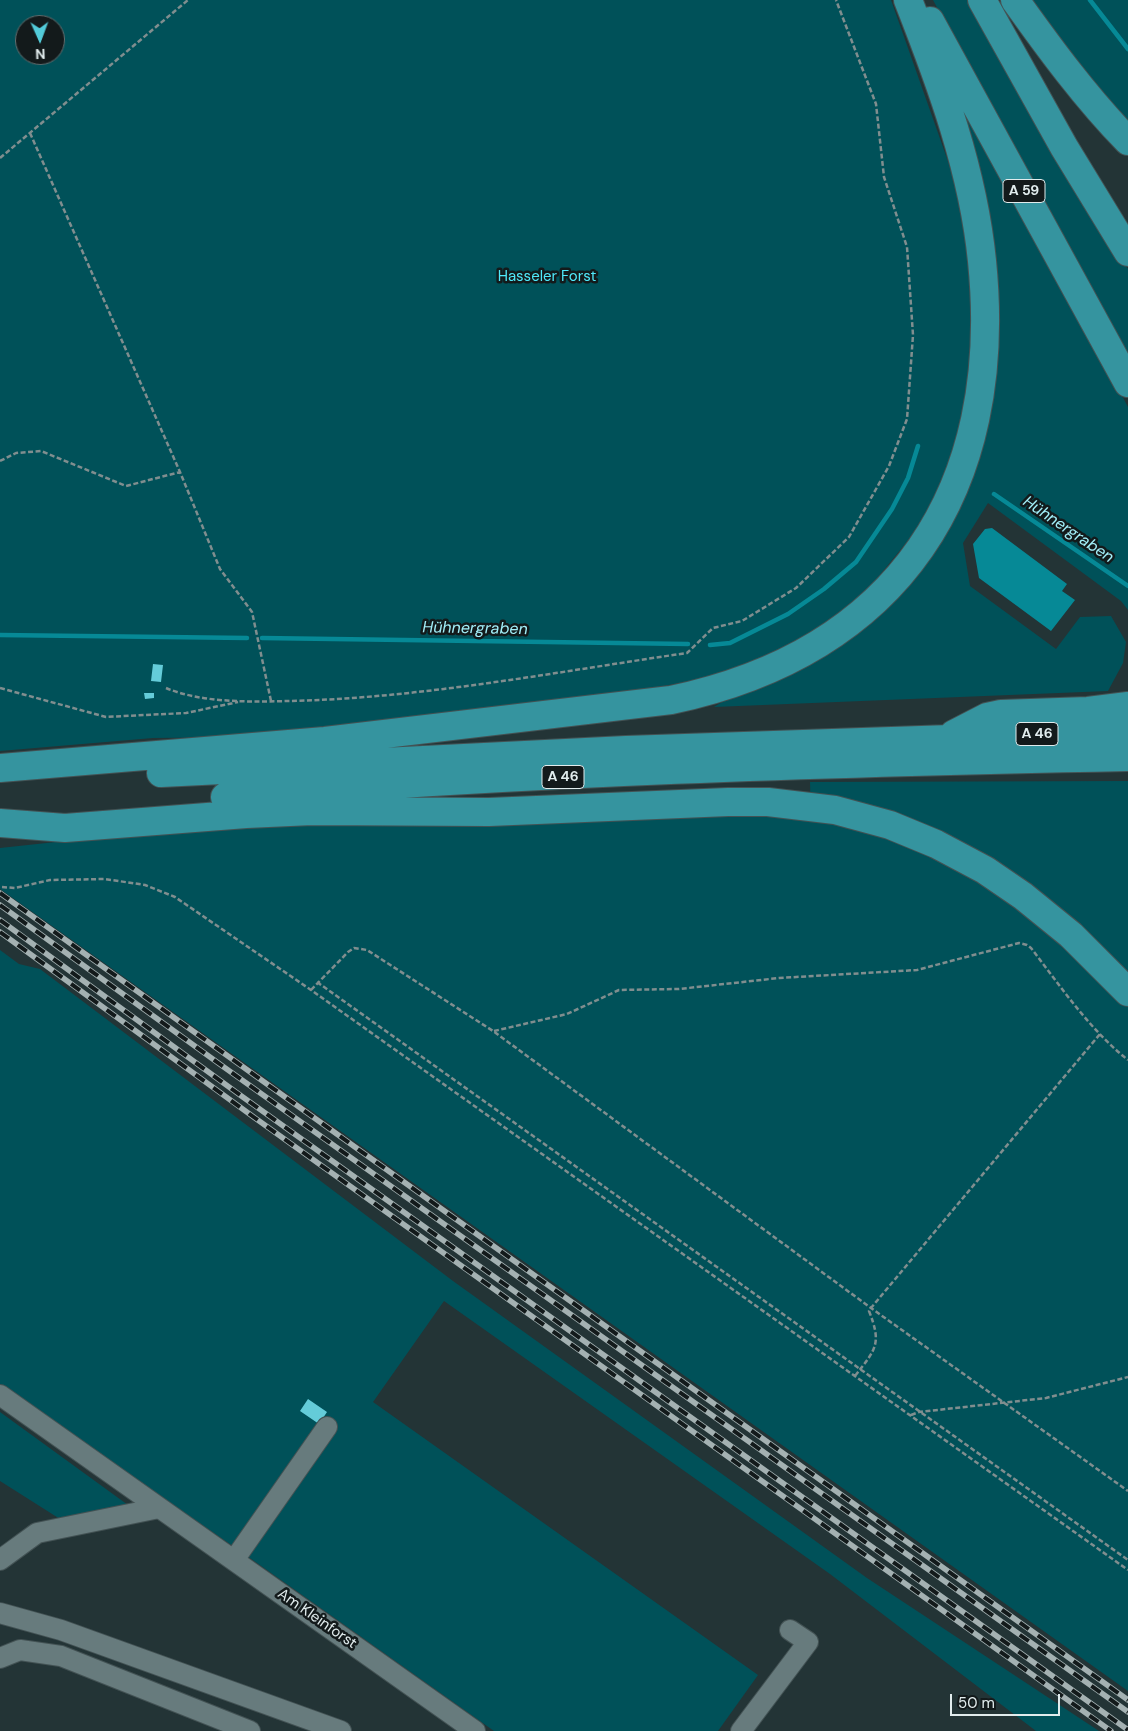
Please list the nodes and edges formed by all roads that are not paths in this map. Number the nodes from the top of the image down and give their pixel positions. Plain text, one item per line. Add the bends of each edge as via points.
1 (908, 0) edge
2 (919, 0) edge
3 (982, 0) edge
4 (1015, 0) edge
5 (1128, 142) edge
6 (1128, 252) edge
7 (1128, 383) edge
8 (1128, 706) edge
9 (1128, 733) edge
10 (946, 738) junction
11 (1128, 757) edge
12 (0, 768) edge
13 (0, 783) edge
14 (0, 818) edge
15 (0, 823) edge
16 (1128, 992) edge
17 (0, 1395) edge
18 (327, 1427) dead end
19 (159, 1508) junction
20 (0, 1560) edge
21 (234, 1560) junction
22 (0, 1613) edge
23 (790, 1630) dead end
24 (0, 1658) edge
25 (250, 1731) edge
26 (342, 1731) edge
27 (475, 1731) edge
28 (741, 1731) edge

1 - 12 highway via 958,140 972,200 982,261 985,349 982,385 964,465 919,554 881,597 839,631 801,655 712,692 671,700 325,741
2 - 7 highway, A 59
3 - 6 highway via 1064,147
4 - 5 highway via 1047,45
8 - 10 highway via 987,716
9 - 10 highway, A 46
10 - 13 highway, A 46 via 380,761
11 - 14 highway, A 46 via 857,764 471,781 260,794
15 - 16 highway via 65,828 312,811 489,812 736,802 768,802 835,810 936,844 985,870 1070,935
17 - 19 street, Am Kleinforst
18 - 21 street
19 - 20 street via 37,1533
19 - 21 street, Am Kleinforst
21 - 27 street, Am Kleinforst
22 - 26 street via 61,1630
23 - 28 street via 808,1642
24 - 25 street via 20,1650 61,1656

